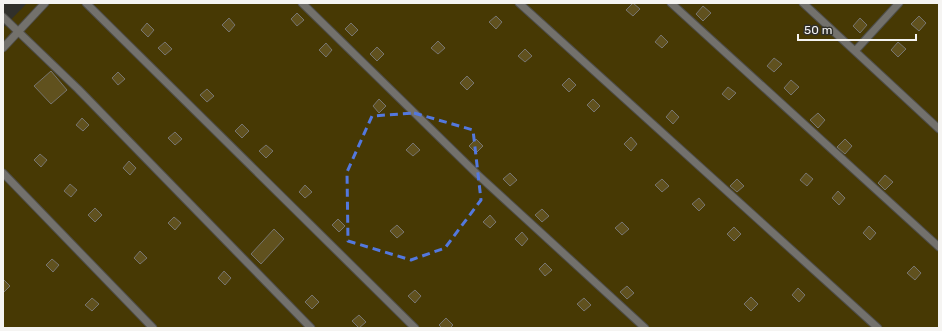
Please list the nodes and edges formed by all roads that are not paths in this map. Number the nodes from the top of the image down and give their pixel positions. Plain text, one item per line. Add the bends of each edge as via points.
1 (45, 3) edge
2 (86, 3) edge
3 (302, 3) edge
4 (519, 3) edge
5 (671, 3) edge
6 (803, 3) edge
7 (899, 3) edge
8 (3, 17) edge
9 (19, 31) junction
10 (3, 48) edge
11 (854, 51) junction
12 (939, 129) edge
13 (3, 173) edge
14 (939, 246) edge
15 (153, 328) edge
16 (311, 328) edge
17 (415, 328) edge
18 (644, 328) edge
19 (878, 328) edge

1 - 9 lane
2 - 17 lane
3 - 18 lane via 478,175
4 - 19 lane
5 - 14 lane
6 - 11 lane
7 - 11 lane
8 - 9 lane
9 - 10 lane
9 - 16 lane
11 - 12 lane
13 - 15 lane

